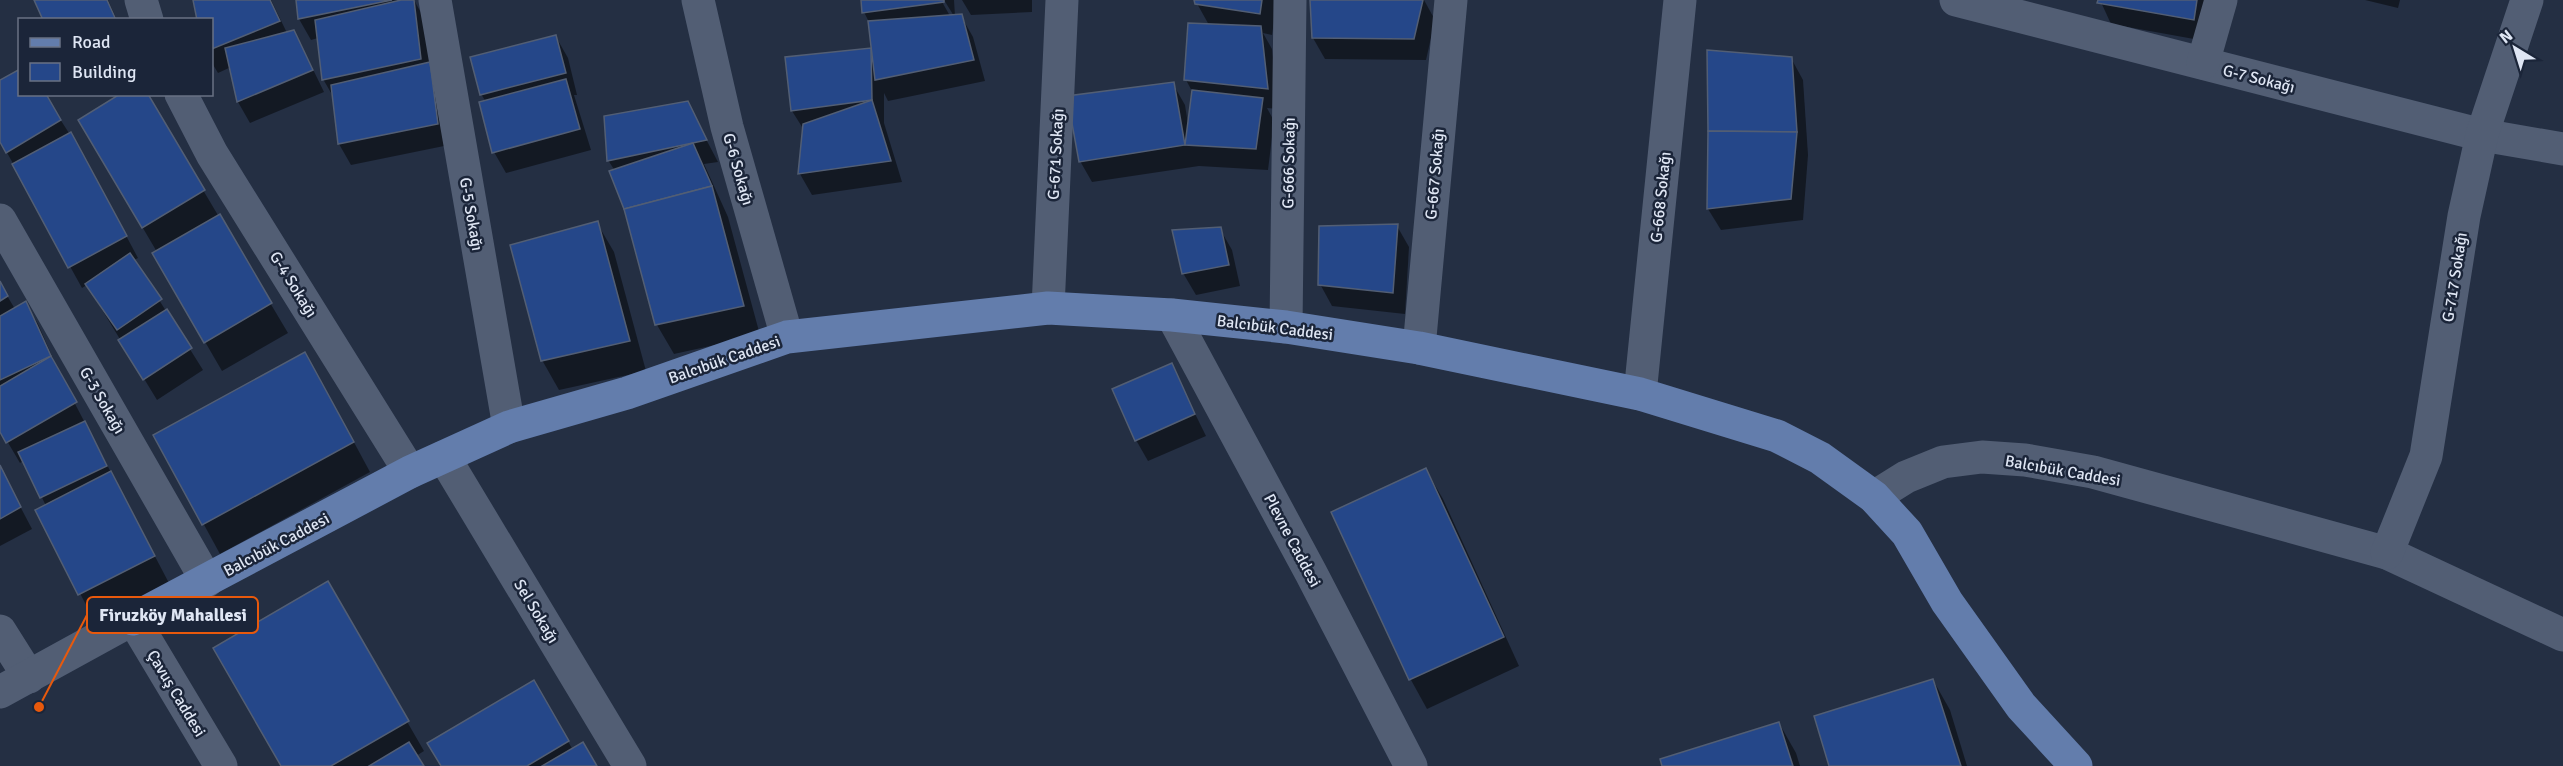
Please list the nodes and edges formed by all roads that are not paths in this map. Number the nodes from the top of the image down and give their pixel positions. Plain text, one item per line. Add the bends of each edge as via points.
1 (141, 0) edge
2 (435, 0) edge
3 (698, 0) edge
4 (1062, 0) edge
5 (1290, 0) edge
6 (1451, 0) edge
7 (1680, 0) edge
8 (1956, 0) edge
9 (2221, 0) edge
10 (2527, 0) edge
11 (146, 18) edge
12 (2203, 63) junction
13 (182, 96) edge
14 (2482, 135) junction
15 (2563, 149) edge
16 (0, 220) edge
17 (1048, 308) junction
18 (1172, 315) junction
19 (1286, 327) junction
20 (787, 337) junction
21 (1419, 348) junction
22 (1640, 394) junction
23 (509, 427) junction
24 (444, 457) junction
25 (410, 472) junction
26 (1874, 497) junction
27 (2387, 554) junction
28 (207, 581) junction
29 (134, 620) junction
30 (0, 631) edge
31 (2563, 635) edge
32 (29, 676) junction
33 (0, 692) edge
34 (221, 766) edge
35 (630, 766) edge
36 (1411, 766) edge
37 (2076, 766) edge

1 - 11 street
2 - 23 street, G-5 Sokağı
3 - 20 street, G-6 Sokağı via 727,127
4 - 17 street, G-671 Sokağı
5 - 19 street, G-666 Sokağı
6 - 21 street, G-667 Sokağı
7 - 22 street, G-668 Sokağı
8 - 12 street, G-7 Sokağı
9 - 12 street
10 - 14 street, G-717 Sokağı
12 - 14 street, G-7 Sokağı
13 - 25 street, G-4 Sokağı via 212,154
14 - 15 street, G-7 Sokağı
14 - 27 street, G-717 Sokağı via 2464,216 2426,456
16 - 28 street, G-3 Sokağı
17 - 18 main road, Balcıbük Caddesi
17 - 20 main road, Balcıbük Caddesi
18 - 19 main road, Balcıbük Caddesi
18 - 36 street, Plevne Caddesi
19 - 21 main road, Balcıbük Caddesi
20 - 23 main road, Balcıbük Caddesi via 627,393
21 - 22 main road, Balcıbük Caddesi
22 - 26 main road, Balcıbük Caddesi via 1777,436 1820,458
23 - 24 main road, Balcıbük Caddesi
24 - 25 main road, Balcıbük Caddesi
24 - 35 street, Sel Sokağı
25 - 28 main road, Balcıbük Caddesi
26 - 27 street, Balcıbük Caddesi via 1906,477 1943,462 1982,457 2025,460 2093,472
26 - 37 main road via 1907,533 1947,602 2020,706
27 - 31 street, Balcıbük Caddesi
28 - 29 main road, Balcıbük Caddesi
29 - 32 street, Balcıbük Caddesi
29 - 34 street, Çavuş Caddesi
30 - 32 street
32 - 33 street, Balcıbük Caddesi

